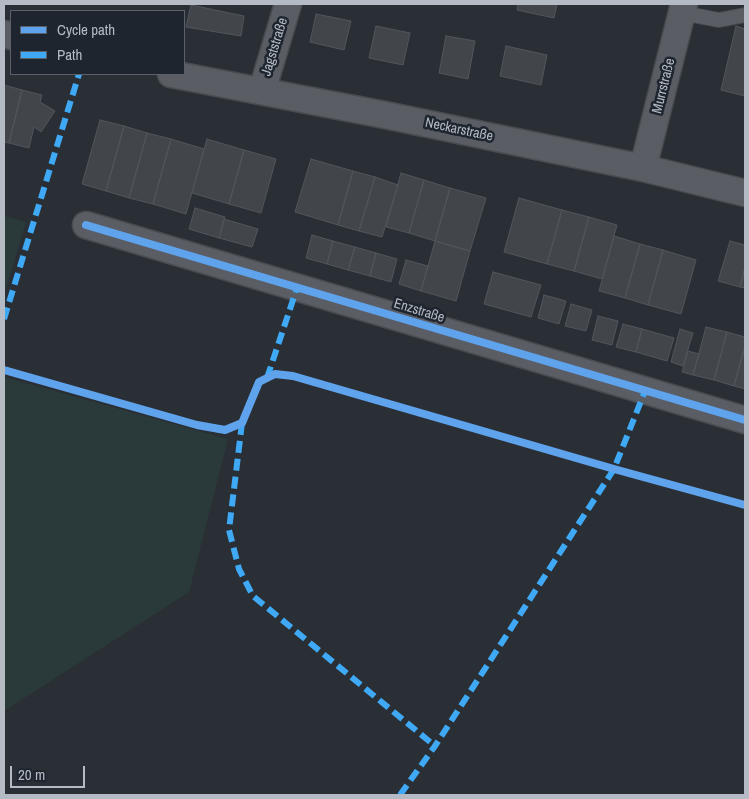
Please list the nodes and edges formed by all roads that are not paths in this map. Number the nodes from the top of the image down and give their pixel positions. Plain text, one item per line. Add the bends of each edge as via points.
1 (288, 4) edge
2 (683, 9) edge
3 (745, 15) edge
4 (176, 75) edge
5 (262, 91) junction
6 (643, 168) junction
7 (745, 193) edge
8 (86, 225) dead end
9 (745, 420) edge

1 - 5 street, Jagststraße
2 - 3 lane via 719,20
2 - 6 street, Murrstraße
4 - 5 street, Neckarstraße
5 - 6 street, Neckarstraße
6 - 7 street, Neckarstraße
8 - 9 street, Enzstraße

